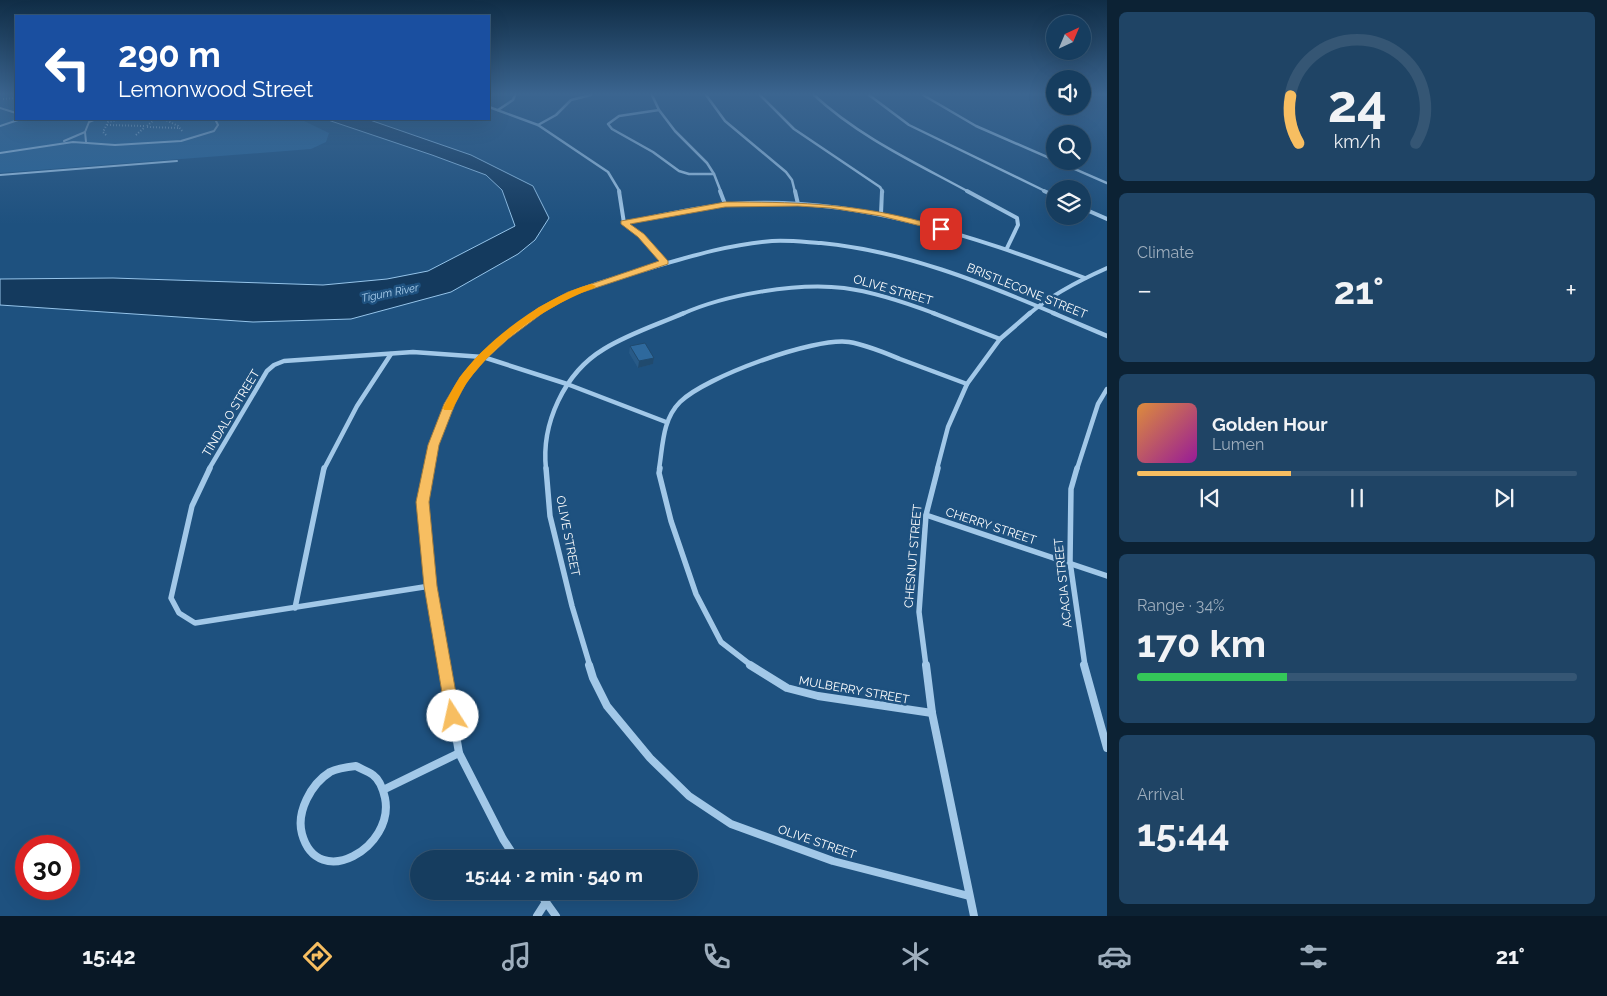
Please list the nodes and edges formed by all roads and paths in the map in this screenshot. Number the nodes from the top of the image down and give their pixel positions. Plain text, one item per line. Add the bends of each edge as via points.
1 (70, 138) edge
2 (86, 138) edge
3 (192, 138) edge
4 (557, 138) edge
5 (628, 138) edge
6 (682, 138) edge
7 (745, 138) edge
8 (807, 138) edge
9 (870, 138) edge
10 (935, 138) edge
11 (1003, 138) edge
12 (86, 142) junction
13 (57, 143) junction
14 (0, 153) edge
15 (177, 161) dead end
16 (714, 174) junction
17 (0, 175) edge
18 (1107, 183) edge
19 (1046, 192) edge
20 (725, 204) junction
21 (798, 204) junction
22 (1091, 212) edge
23 (881, 214) junction
24 (1107, 219) edge
25 (624, 223) junction
26 (1007, 248) junction
27 (665, 262) junction
28 (1107, 268) edge
29 (1085, 278) junction
30 (1038, 306) junction
31 (1107, 336) edge
32 (1000, 339) junction
33 (391, 354) junction
34 (483, 357) junction
35 (567, 384) junction
36 (967, 384) junction
37 (1107, 390) edge
38 (666, 422) junction
39 (926, 515) junction
40 (1070, 562) junction
41 (1107, 576) edge
42 (430, 586) junction
43 (295, 608) junction
44 (932, 713) junction
45 (1107, 748) edge
46 (459, 754) junction
47 (385, 789) junction
48 (510, 850) edge
49 (969, 896) junction
50 (546, 902) joint
51 (537, 916) edge
52 (556, 916) edge
53 (974, 916) edge

1 - 13 lane
2 - 12 lane
3 - 12 lane via 135,144
4 - 25 street via 614,179 620,189
5 - 16 street via 679,171
6 - 16 street
7 - 21 street via 786,172 792,180
8 - 23 street via 880,187 883,192
9 - 26 street via 1017,218 1018,225
10 - 19 street
11 - 18 street
12 - 13 lane
13 - 14 lane
15 - 17 lane
16 - 20 street
20 - 21 street
20 - 25 street
21 - 23 street
22 - 24 street
23 - 26 street
25 - 27 street
26 - 29 street
27 - 30 street, BRISTLECONE STREET via 772,241 852,246 923,263
27 - 34 street, BRISTLECONE STREET via 571,294 541,310
28 - 29 street, CHESNUT STREET
29 - 30 street, CHESNUT STREET
30 - 31 street, BRISTLECONE STREET
30 - 32 street, CHESNUT STREET
32 - 35 street, OLIVE STREET via 880,296 846,288 790,288 727,299 689,311 606,348 590,358
32 - 36 street, CHESNUT STREET
33 - 34 street, TINDALO STREET via 413,352
33 - 43 street via 357,406 323,471
33 - 43 street, TINDALO STREET via 284,361 274,365 267,371 202,482 192,506 172,598 180,613 195,623
34 - 35 street, TINDALO STREET
34 - 42 street, BRISTLECONE STREET via 449,404 433,445 422,502
35 - 38 street, TINDALO STREET
35 - 49 street, OLIVE STREET via 554,410 544,452 550,516 593,678 607,706 650,758 689,796 731,824 832,861
36 - 38 street, MULBERRY STREET via 869,347 829,342 743,368 708,384 680,402
36 - 39 street, CHESNUT STREET via 948,427
37 - 40 street, ACACIA STREET via 1086,436 1071,489
38 - 44 street, MULBERRY STREET via 659,473 671,521 696,594 721,642 787,688 818,696
39 - 40 street, CHERRY STREET
39 - 44 street, CHESNUT STREET via 919,612
40 - 41 street, CHERRY STREET
40 - 45 street, ACACIA STREET via 1082,656
42 - 43 street, TINDALO STREET
42 - 46 street, BRISTLECONE STREET
44 - 49 street, CHESNUT STREET
46 - 47 street
46 - 48 street, BRISTLECONE STREET
47 - 47 street via 369,770 356,766 343,767 318,783 302,812 305,842 313,853 324,860 338,862 353,858 367,848 378,835 384,820
49 - 53 street, CHESNUT STREET
50 - 51 street
50 - 52 street

